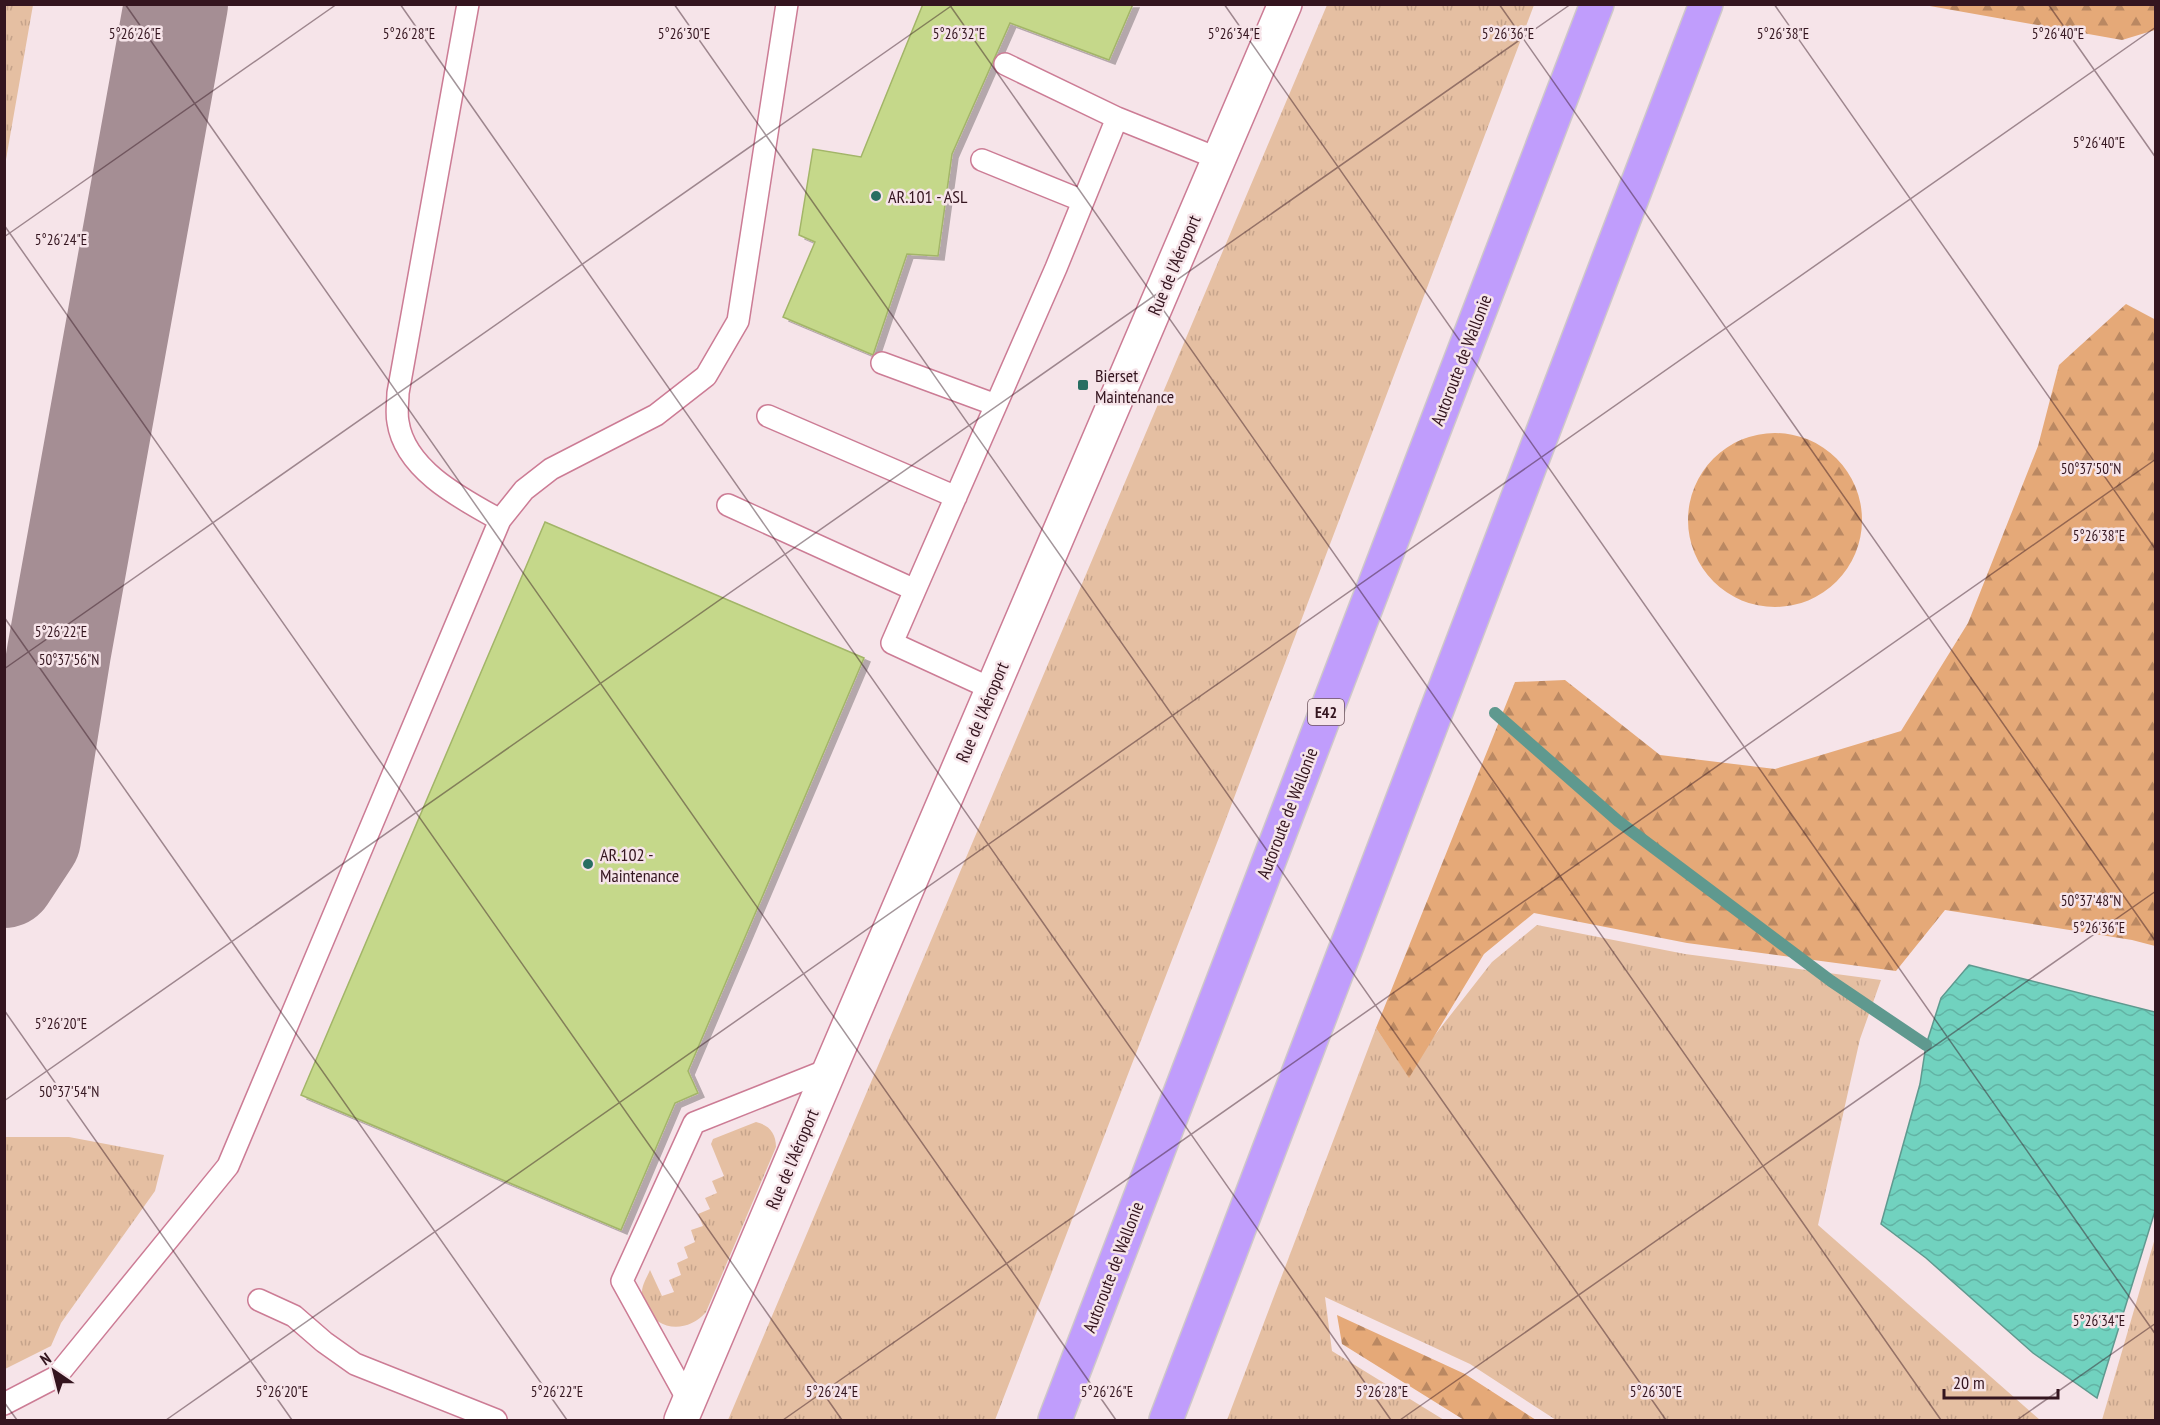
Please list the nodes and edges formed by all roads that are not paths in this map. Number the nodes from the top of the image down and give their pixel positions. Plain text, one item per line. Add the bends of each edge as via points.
1 (468, 4) edge
2 (787, 4) edge
3 (1285, 4) edge
4 (1597, 4) edge
5 (1706, 4) edge
6 (1005, 64) dead end
7 (1117, 118) junction
8 (1219, 159) junction
9 (982, 160) dead end
10 (1083, 201) junction
11 (882, 363) dead end
12 (996, 405) junction
13 (768, 416) dead end
14 (956, 496) junction
15 (728, 505) dead end
16 (500, 520) junction
17 (915, 590) junction
18 (992, 689) junction
19 (830, 1069) junction
20 (259, 1300) dead end
21 (4, 1404) edge
22 (685, 1411) edge
23 (496, 1420) edge
24 (1055, 1420) edge
25 (1166, 1420) edge

1 - 16 lane via 398,393 398,422 421,467 457,496
2 - 16 lane via 738,321 706,376 656,416 550,469 524,490
3 - 8 street, Rue de l'Aéroport
4 - 24 highway, Autoroute de Wallonie / E42
5 - 25 highway
6 - 7 lane
7 - 8 lane
7 - 10 lane
8 - 18 street, Rue de l'Aéroport
9 - 10 lane
10 - 12 lane
11 - 12 lane
12 - 14 lane
13 - 14 lane
14 - 17 lane
15 - 17 lane
16 - 21 lane via 228,1166 56,1377
17 - 18 lane via 892,643
18 - 19 street, Rue de l'Aéroport
19 - 22 street, Rue de l'Aéroport
19 - 22 lane via 693,1124 622,1281
20 - 23 lane via 294,1316 355,1364

